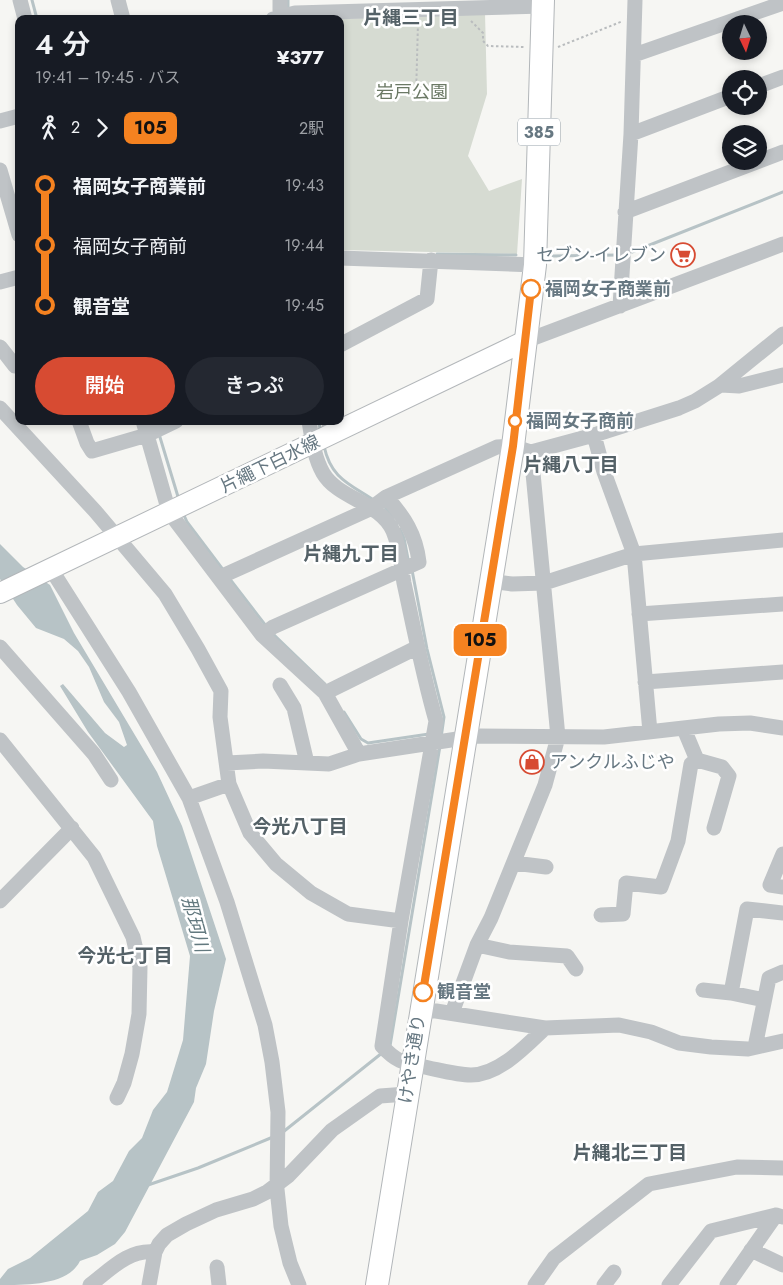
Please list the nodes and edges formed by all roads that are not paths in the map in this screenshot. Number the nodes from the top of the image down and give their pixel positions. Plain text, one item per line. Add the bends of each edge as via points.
1 (20, 0) edge
2 (118, 0) edge
3 (280, 0) edge
4 (635, 0) edge
5 (543, 3) edge
6 (783, 3) edge
7 (450, 4) edge
8 (362, 11) edge
9 (284, 13) edge
10 (24, 15) edge
11 (122, 15) edge
12 (634, 55) junction
13 (783, 77) edge
14 (767, 83) edge
15 (722, 99) edge
16 (15, 117) edge
17 (0, 121) edge
18 (631, 134) junction
19 (783, 152) edge
20 (0, 170) edge
21 (625, 212) junction
22 (15, 221) edge
23 (783, 244) edge
24 (344, 258) edge
25 (431, 260) junction
26 (534, 265) junction
27 (15, 278) edge
28 (0, 282) edge
29 (620, 306) junction
30 (783, 334) edge
31 (524, 342) junction
32 (344, 343) edge
33 (0, 347) edge
34 (15, 366) edge
35 (783, 375) edge
36 (721, 385) junction
37 (0, 408) edge
38 (344, 421) edge
39 (15, 423) edge
40 (17, 425) edge
41 (80, 425) edge
42 (158, 425) edge
43 (311, 425) edge
44 (330, 427) edge
45 (145, 428) edge
46 (594, 435) junction
47 (313, 444) junction
48 (522, 449) junction
49 (386, 497) junction
50 (370, 509) junction
51 (169, 512) junction
52 (118, 538) junction
53 (783, 540) edge
54 (634, 554) junction
55 (402, 568) junction
56 (47, 571) junction
57 (220, 578) junction
58 (490, 581) junction
59 (544, 582) junction
60 (0, 593) edge
61 (783, 604) edge
62 (639, 614) junction
63 (262, 635) junction
64 (0, 647) edge
65 (418, 648) junction
66 (783, 672) edge
67 (645, 682) junction
68 (280, 685) dead end
69 (325, 693) junction
70 (783, 728) edge
71 (684, 729) junction
72 (650, 732) junction
73 (558, 737) junction
74 (0, 740) edge
75 (448, 740) junction
76 (359, 754) junction
77 (697, 760) junction
78 (226, 763) junction
79 (307, 764) junction
80 (111, 780) dead end
81 (229, 784) junction
82 (189, 798) junction
83 (72, 828) junction
84 (714, 828) dead end
85 (783, 854) edge
86 (514, 863) junction
87 (546, 867) dead end
88 (783, 887) edge
89 (0, 901) edge
90 (783, 913) edge
91 (602, 916) dead end
92 (401, 921) junction
93 (477, 945) junction
94 (576, 969) dead end
95 (783, 972) edge
96 (703, 990) dead end
97 (731, 993) junction
98 (764, 1000) junction
99 (420, 1011) junction
100 (452, 1014) junction
101 (544, 1028) junction
102 (781, 1046) edge
103 (755, 1047) junction
104 (403, 1062) junction
105 (407, 1094) junction
106 (117, 1098) dead end
107 (783, 1168) edge
108 (277, 1186) junction
109 (780, 1216) edge
110 (751, 1250) junction
111 (155, 1252) junction
112 (783, 1265) edge
113 (217, 1267) dead end
114 (614, 1272) dead end
115 (90, 1285) edge
116 (149, 1285) edge
117 (219, 1285) edge
118 (299, 1285) edge
119 (376, 1285) edge
120 (535, 1285) edge
121 (604, 1285) edge
122 (669, 1285) edge
123 (727, 1285) edge

1 - 10 street
2 - 11 street
3 - 9 street
4 - 12 street
5 - 7 street
5 - 26 highway, けやき通り / 385
6 - 12 street
7 - 8 street
8 - 9 street
12 - 18 street
13 - 14 street
15 - 18 street
16 - 17 street
18 - 21 street
19 - 21 street
20 - 22 street
21 - 29 street
23 - 29 street
24 - 25 street
25 - 26 street
25 - 32 street via 427,299
26 - 31 highway, けやき通り / 385
27 - 28 street
29 - 31 street
30 - 36 street
31 - 38 main road, 片繩下白水線
31 - 48 highway, けやき通り / 385
33 - 34 street
35 - 36 street via 739,386
36 - 46 street via 687,405
37 - 39 street
40 - 52 street
41 - 45 street via 92,451
42 - 45 street
43 - 47 street
44 - 47 main road, 片繩下白水線
45 - 51 street
46 - 48 street
46 - 54 street
47 - 50 street via 324,474 331,483
47 - 51 main road, 片繩下白水線
48 - 49 street via 497,447
48 - 58 highway, けやき通り / 385
48 - 59 street
49 - 50 street
49 - 55 street via 407,522 417,551 418,562
50 - 55 street via 392,528
50 - 57 street
51 - 52 main road, 片繩下白水線
51 - 57 street
52 - 56 main road, 片繩下白水線
52 - 78 street via 165,594 222,691 220,716
53 - 54 street
54 - 59 street
54 - 62 street
55 - 63 street via 272,627
55 - 65 street
56 - 60 main road, 片繩下白水線
56 - 82 street via 124,684
57 - 63 street
58 - 59 street via 512,584
58 - 75 highway, けやき通り / 385
59 - 73 street
61 - 62 street
62 - 67 street
63 - 69 street
64 - 80 street via 94,754
65 - 69 street
65 - 75 street via 436,721
66 - 67 street
67 - 72 street
68 - 79 street via 294,708
69 - 76 street
70 - 71 street via 750,723
71 - 72 street
71 - 77 street
72 - 73 street
73 - 75 street
73 - 86 street via 545,785
74 - 83 street
75 - 76 street
75 - 92 street
75 - 99 highway, けやき通り / 385
76 - 79 street via 329,764
77 - 84 street via 722,768 729,776
77 - 91 street via 691,764 678,841 661,887 626,882 623,914
78 - 79 street
78 - 81 street
81 - 82 street
81 - 92 street via 250,833 276,864 298,883 348,914
82 - 108 street via 227,902 265,1026 278,1112
83 - 89 street
83 - 106 street via 94,857 133,937 140,967 138,1018 132,1054
85 - 88 street via 770,885
86 - 87 street
86 - 93 street
90 - 97 street via 747,909
92 - 104 street via 382,1046
93 - 94 street via 508,952 567,956
93 - 100 street
95 - 98 street via 769,978
96 - 97 street
97 - 98 street
98 - 103 street
99 - 100 street
99 - 104 highway, けやき通り / 385
100 - 101 street
101 - 103 street via 619,1026 690,1045 738,1049
101 - 104 street via 519,1052 485,1073 471,1075
102 - 103 street
104 - 105 highway, けやき通り / 385
105 - 108 street via 380,1096 332,1130
105 - 119 highway, けやき通り / 385
107 - 120 street via 737,1167 649,1184 554,1258
108 - 111 street via 253,1199 216,1210 186,1224 162,1240
108 - 118 street via 281,1226
109 - 110 street
109 - 122 street via 711,1231
110 - 112 street
110 - 123 street
111 - 115 street via 124,1258
111 - 116 street
113 - 117 street
114 - 121 street

